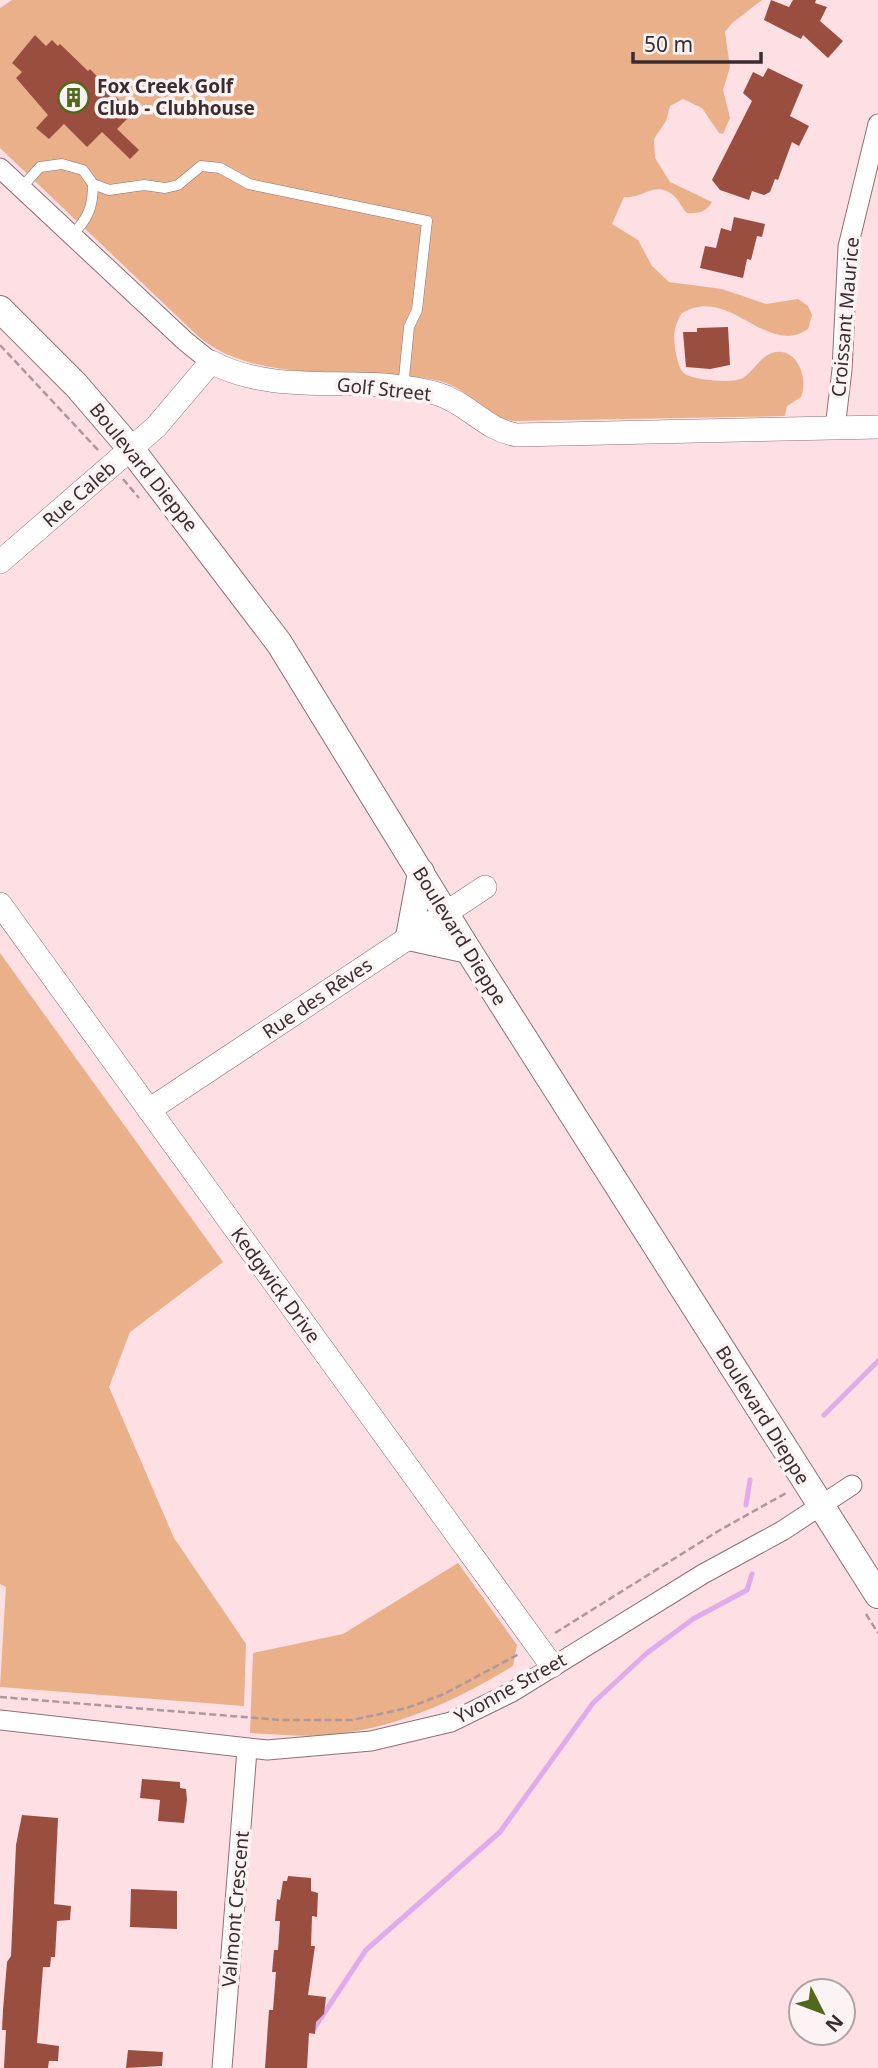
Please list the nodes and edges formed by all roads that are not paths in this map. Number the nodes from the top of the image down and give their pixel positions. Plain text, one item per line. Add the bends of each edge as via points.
1 (878, 124) edge
2 (0, 168) edge
3 (93, 184) junction
4 (22, 188) junction
5 (72, 235) junction
6 (0, 309) edge
7 (211, 362) junction
8 (403, 388) junction
9 (878, 427) edge
10 (835, 428) junction
11 (131, 449) junction
12 (0, 562) edge
13 (421, 872) junction
14 (485, 887) dead end
15 (0, 904) edge
16 (446, 912) junction
17 (410, 937) junction
18 (468, 950) junction
19 (149, 1110) junction
20 (852, 1485) dead end
21 (820, 1507) junction
22 (878, 1595) edge
23 (552, 1666) junction
24 (0, 1720) edge
25 (247, 1750) junction
26 (222, 2068) edge

1 - 10 street, Croissant Maurice via 848,247
2 - 4 street, Golf Street
3 - 4 lane via 83,170 62,164 40,167
3 - 5 lane via 93,204
3 - 8 lane via 109,190 144,185 165,188 178,185 201,166 211,167 249,184 427,220
4 - 5 street, Golf Street
5 - 7 street, Golf Street
6 - 11 main road, Boulevard Dieppe via 76,385
7 - 8 street, Golf Street via 274,381
7 - 11 street, Rue Caleb via 163,420
8 - 10 street, Golf Street via 446,397 493,429 517,435
9 - 10 street, Golf Street
11 - 12 street, Rue Caleb
11 - 13 main road, Boulevard Dieppe via 279,643
13 - 16 main road, Boulevard Dieppe
13 - 17 main road
14 - 16 street, Rue des Rêves
15 - 19 street, Kedgwick Drive
16 - 17 street, Rue des Rêves
16 - 18 main road, Boulevard Dieppe
17 - 18 main road
17 - 19 street, Rue des Rêves
18 - 21 main road, Boulevard Dieppe
19 - 23 street, Kedgwick Drive
20 - 21 street, Yvonne Street
21 - 22 main road, Boulevard Dieppe
21 - 23 street, Yvonne Street
23 - 25 street, Yvonne Street via 451,1722 371,1741
24 - 25 street, Yvonne Street
25 - 26 street, Valmont Crescent

